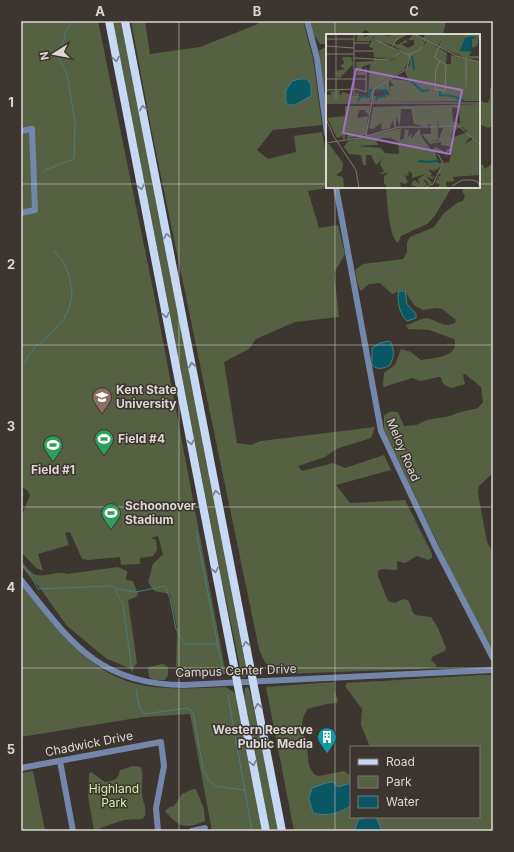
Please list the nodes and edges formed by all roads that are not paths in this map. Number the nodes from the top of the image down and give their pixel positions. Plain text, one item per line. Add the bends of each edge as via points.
1 (109, 21) edge
2 (125, 21) edge
3 (307, 21) edge
4 (326, 126) edge
5 (21, 131) edge
6 (336, 188) edge
7 (21, 213) edge
8 (21, 580) edge
9 (493, 658) edge
10 (493, 670) edge
11 (253, 682) junction
12 (238, 683) junction
13 (60, 761) junction
14 (21, 768) edge
15 (205, 828) dead end
16 (73, 831) edge
17 (158, 831) edge
18 (192, 831) edge
19 (266, 831) edge
20 (282, 831) edge

1 -> 12 main road
11 -> 2 main road
3 - 4 street via 317,58
5 - 7 street via 32,129 36,210
6 - 9 street, Meloy Road via 381,431 436,548
8 - 12 street, Campus Center Drive via 74,643 96,661 118,674 145,682 171,685
10 - 11 street, Campus Center Drive
11 - 12 street, Campus Center Drive
20 -> 11 main road
12 -> 19 main road
13 - 14 street, Chadwick Drive
13 - 16 street
13 - 17 street, Chadwick Drive via 161,742 164,766 156,808
15 - 18 street

